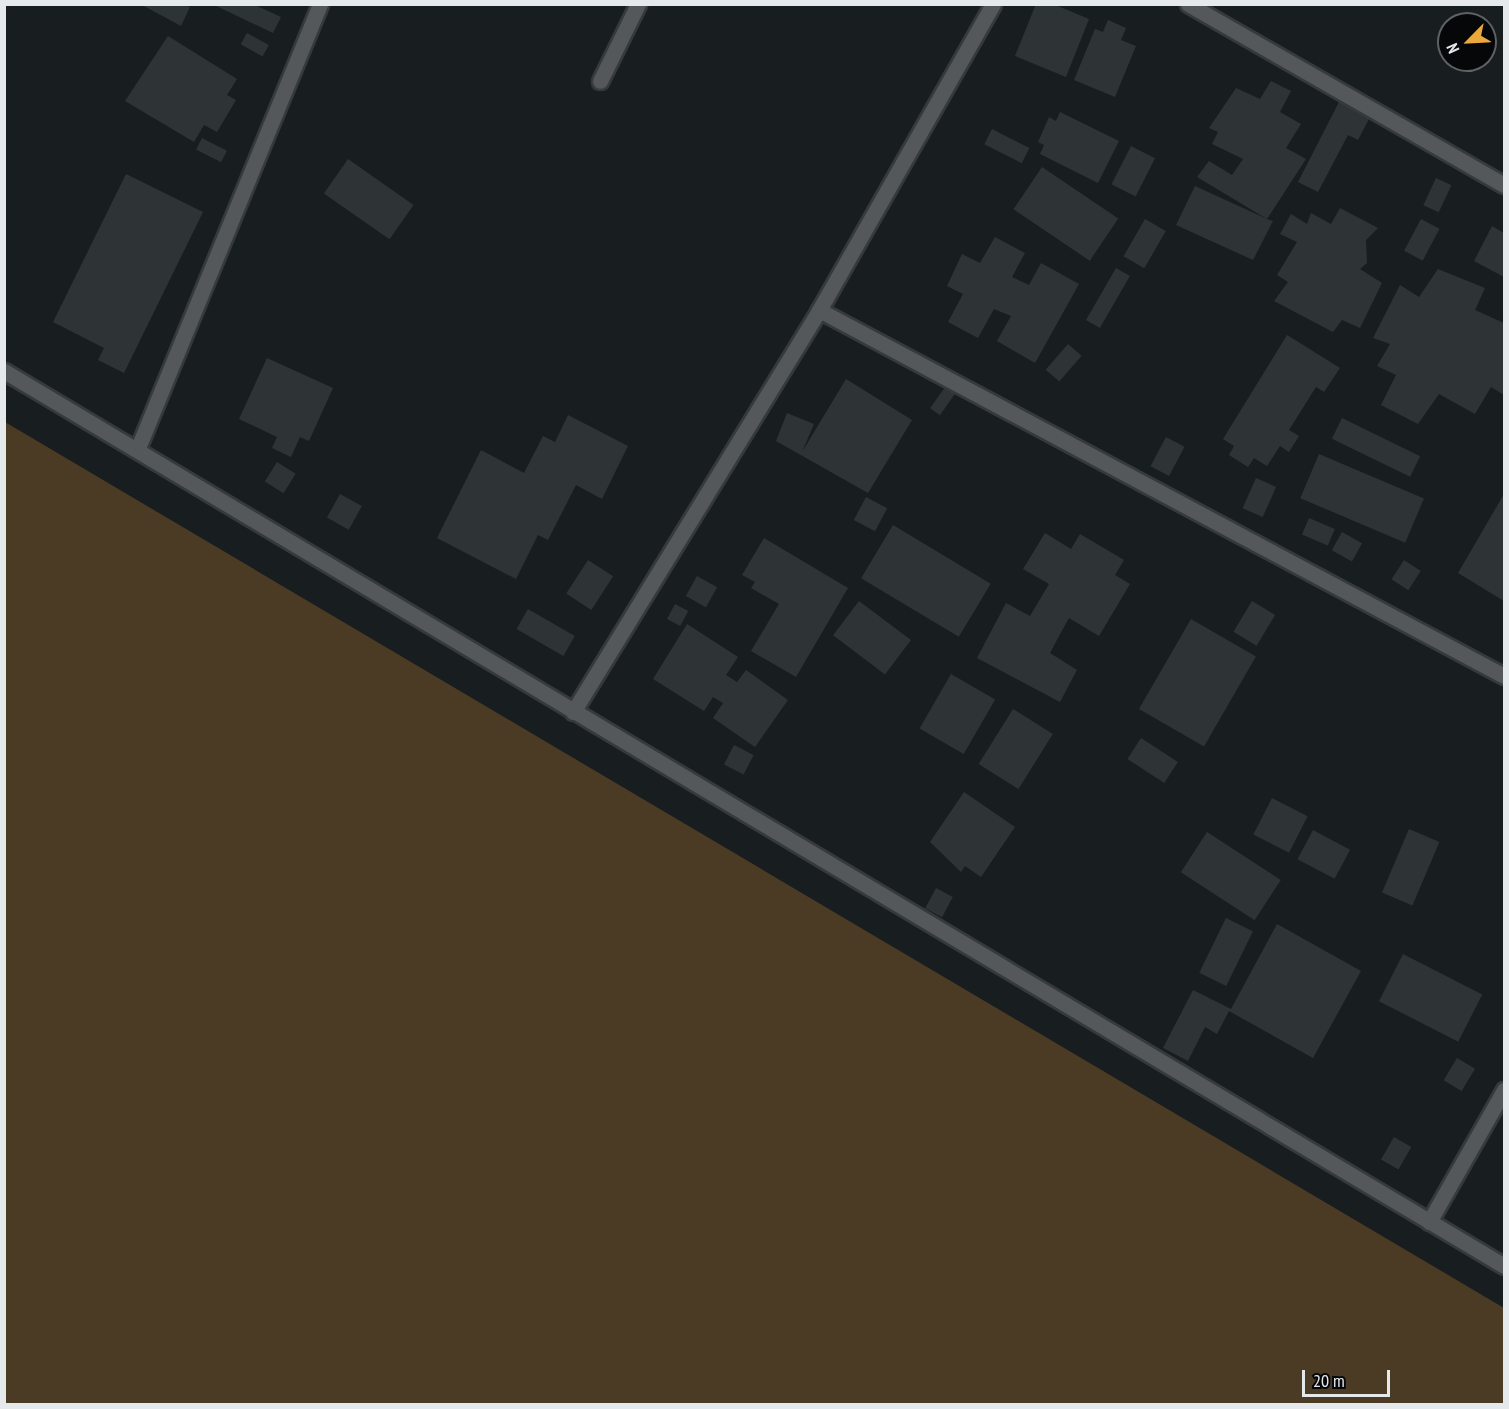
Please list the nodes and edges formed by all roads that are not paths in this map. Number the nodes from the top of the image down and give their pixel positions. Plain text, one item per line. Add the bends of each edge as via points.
1 (320, 4) edge
2 (638, 4) edge
3 (993, 4) edge
4 (1188, 4) edge
5 (600, 81) dead end
6 (1504, 185) edge
7 (819, 310) junction
8 (4, 371) edge
9 (138, 448) junction
10 (1504, 676) edge
11 (573, 712) junction
12 (1504, 1090) edge
13 (1430, 1221) junction
14 (1504, 1266) edge

1 - 9 street
2 - 5 street
3 - 7 street
4 - 6 street
7 - 10 street
7 - 11 street
8 - 9 street
9 - 11 street
11 - 13 street
12 - 13 street
13 - 14 street

